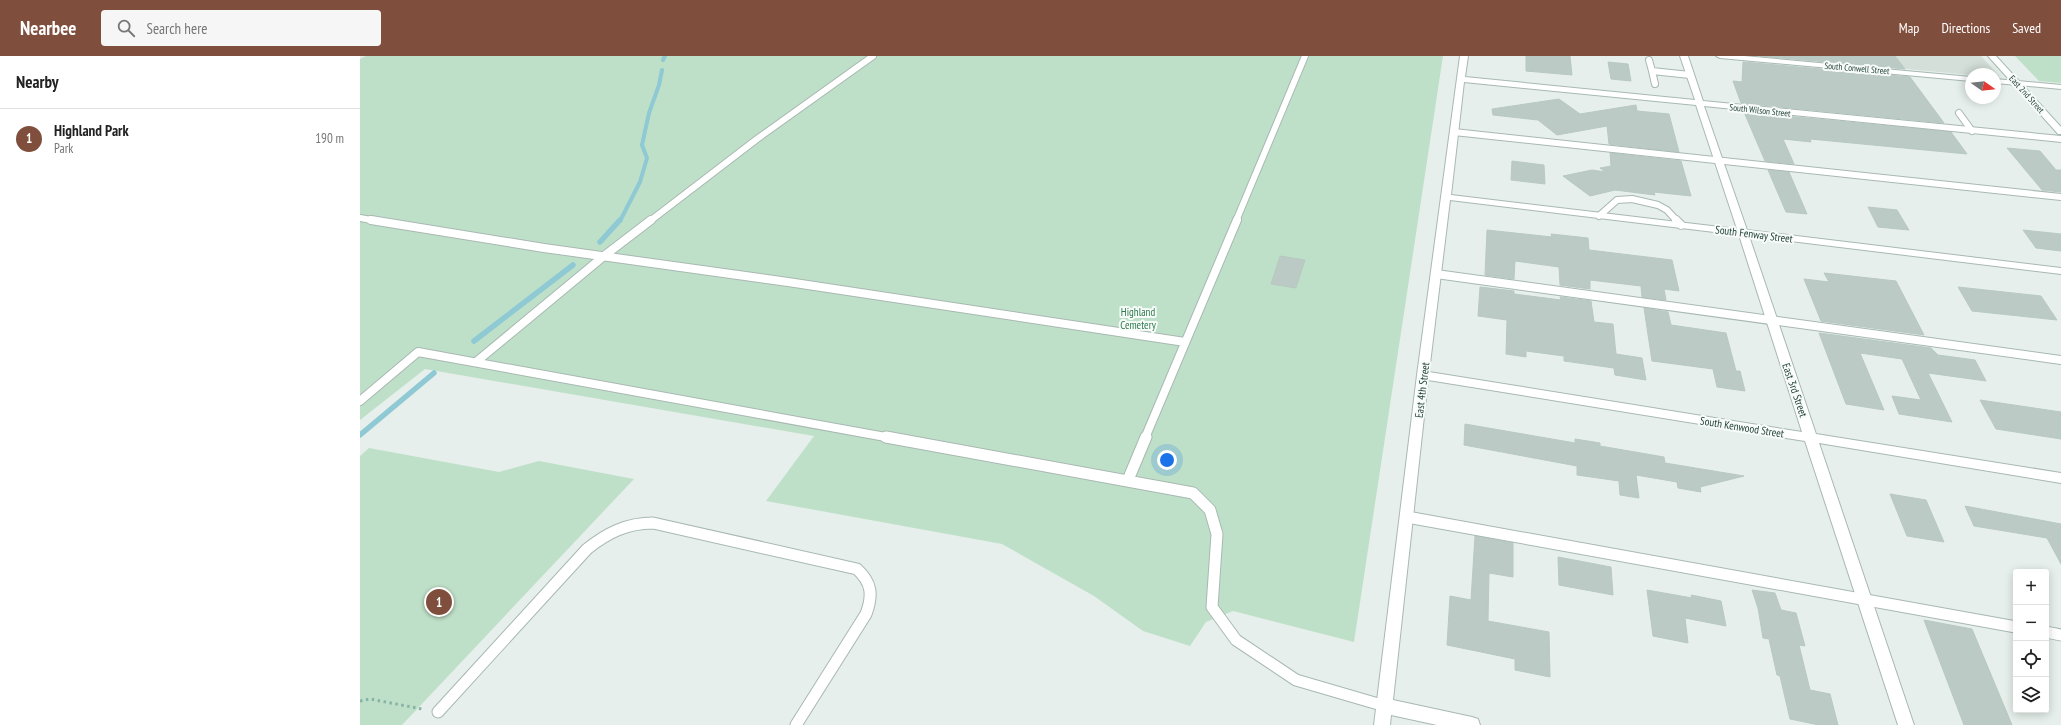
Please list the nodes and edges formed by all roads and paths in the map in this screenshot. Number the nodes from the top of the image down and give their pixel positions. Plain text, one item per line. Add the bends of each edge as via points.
1 (873, 56) edge
2 (1305, 56) edge
3 (1464, 56) edge
4 (1684, 56) edge
5 (1720, 56) edge
6 (1992, 56) edge
7 (1649, 60) dead end
8 (1652, 71) junction
9 (1690, 75) junction
10 (1965, 78) edge
11 (1460, 79) junction
12 (2001, 82) edge
13 (2017, 83) junction
14 (1655, 84) dead end
15 (2061, 87) edge
16 (1699, 104) junction
17 (1959, 113) dead end
18 (1972, 131) junction
19 (1454, 132) junction
20 (2061, 132) edge
21 (2061, 139) edge
22 (1718, 159) junction
23 (1446, 197) junction
24 (2061, 197) edge
25 (1599, 216) junction
26 (360, 218) edge
27 (1681, 226) junction
28 (1744, 233) junction
29 (604, 256) junction
30 (2061, 271) edge
31 (1436, 274) junction
32 (1771, 320) junction
33 (1186, 342) junction
34 (2061, 360) edge
35 (476, 362) junction
36 (1423, 375) junction
37 (360, 401) edge
38 (1811, 438) junction
39 (2061, 478) edge
40 (1128, 480) junction
41 (1407, 517) junction
42 (1864, 599) junction
43 (2013, 626) edge
44 (2049, 633) edge
45 (2061, 635) edge
46 (360, 701) edge
47 (1385, 706) junction
48 (438, 712) joint
49 (796, 725) edge
50 (1382, 725) edge
51 (1472, 725) edge
52 (1906, 725) edge

1 - 29 lane via 757,139
2 - 33 lane
3 - 11 street, East 4th Street
4 - 9 street, East 3rd Street
5 - 10 street, South Conwell Street
6 - 13 street, East 2nd Street
7 - 8 lane
8 - 9 lane
8 - 14 lane
9 - 16 street, East 3rd Street
11 - 16 street, South Wilson Street
11 - 19 street, East 4th Street
12 - 13 street
13 - 15 street
13 - 20 street, East 2nd Street
16 - 18 street, South Wilson Street
16 - 22 street, East 3rd Street
17 - 18 lane
18 - 21 street, South Wilson Street
19 - 22 lane
19 - 23 street, East 4th Street
22 - 24 lane
22 - 28 street, East 3rd Street
23 - 25 street, South Fenway Street
23 - 31 street, East 4th Street
25 - 27 street, South Fenway Street
25 - 27 lane via 1617,200 1632,199 1658,205 1667,210
26 - 29 lane
27 - 28 street, South Fenway Street
28 - 30 street, South Fenway Street
28 - 32 street, East 3rd Street
29 - 33 lane
29 - 35 lane
31 - 32 lane
31 - 36 street, East 4th Street
32 - 34 lane
32 - 38 street, East 3rd Street
33 - 40 lane
35 - 37 lane via 418,352
35 - 40 lane
36 - 38 street, South Kenwood Street
36 - 41 street, East 4th Street
38 - 39 street, South Kenwood Street
38 - 42 street, East 3rd Street
40 - 47 lane via 1193,493 1210,510 1217,534 1212,607 1236,640 1296,680
41 - 42 lane
41 - 47 street, East 4th Street
42 - 43 lane
42 - 52 street, East 3rd Street
44 - 45 lane
46 - 48 path via 370,698
47 - 50 street, East 4th Street
47 - 51 street
48 - 49 lane via 587,549 604,534 639,522 857,569 864,575 870,584 872,594 866,614

